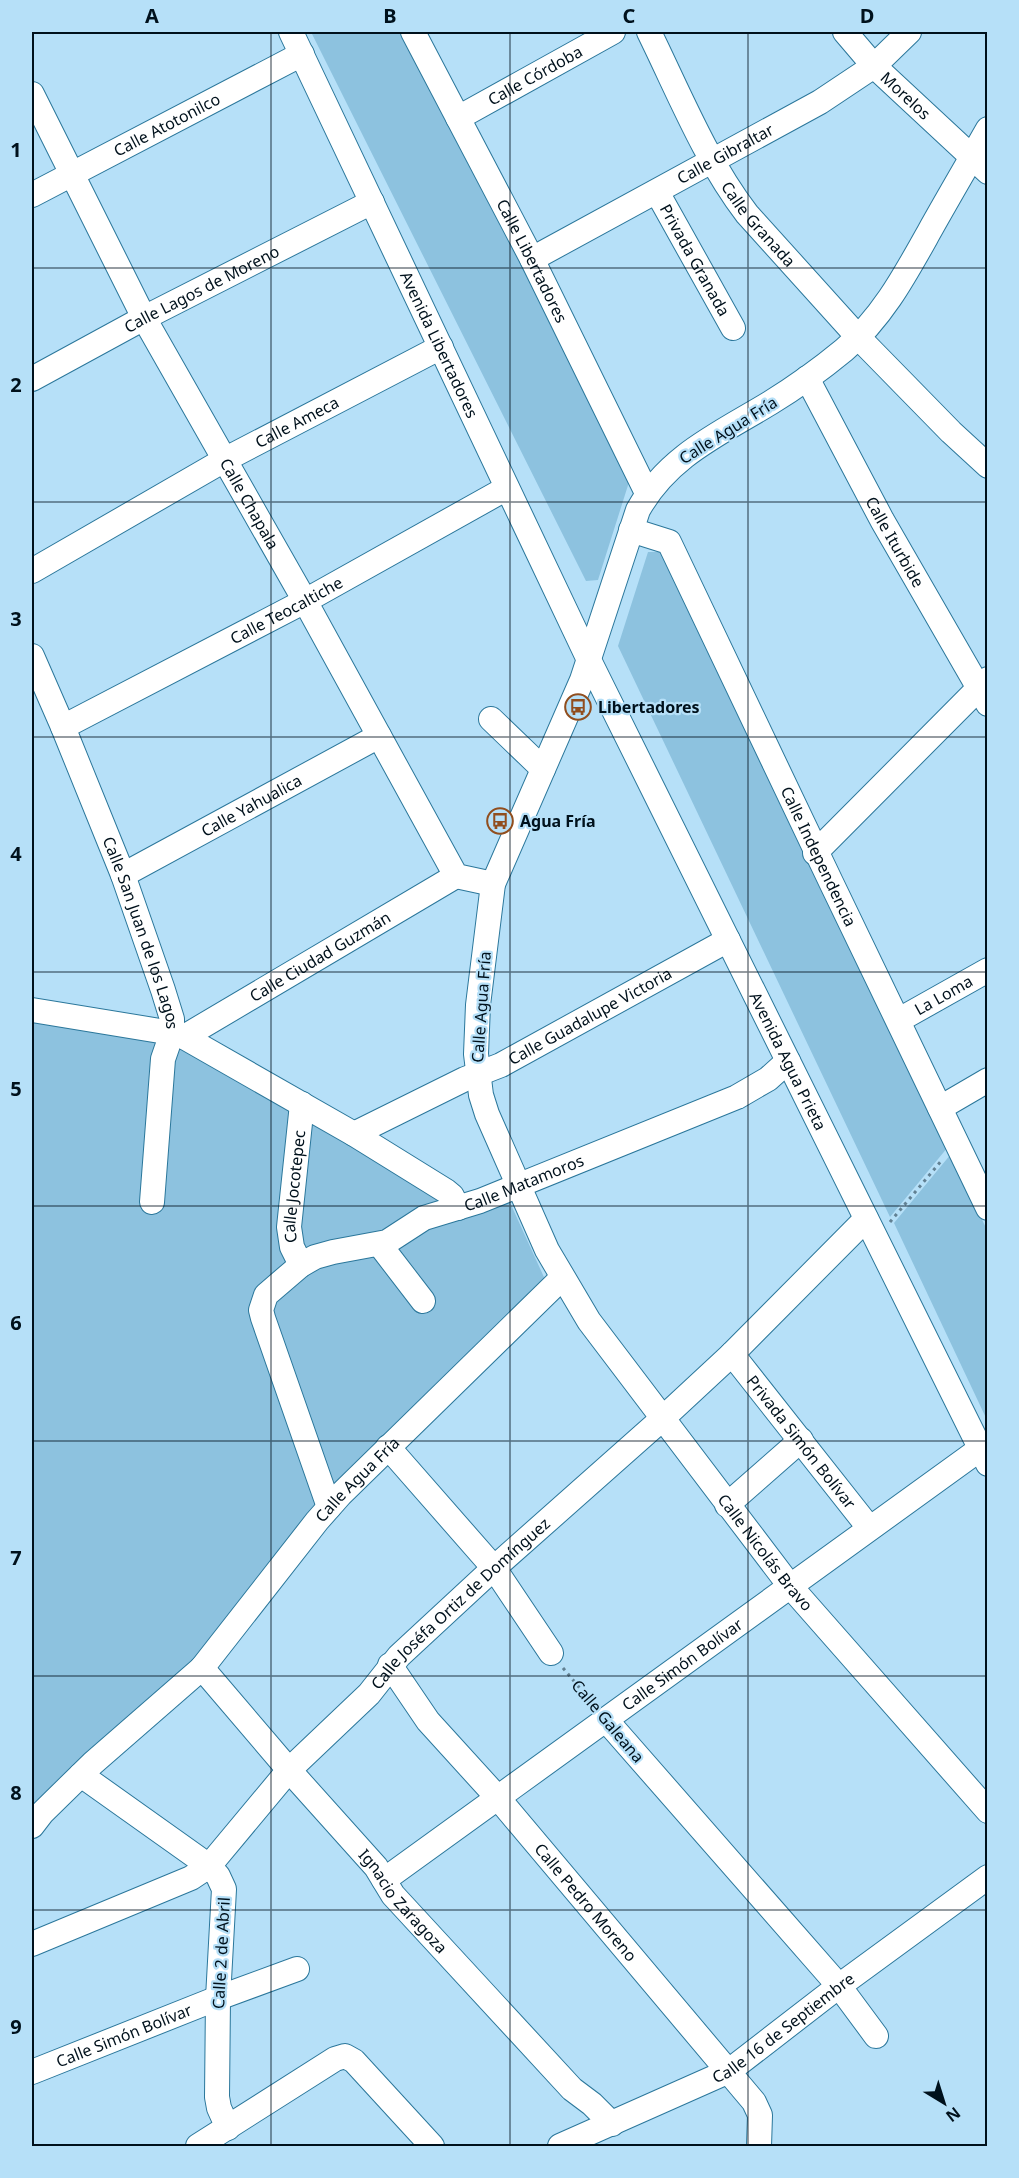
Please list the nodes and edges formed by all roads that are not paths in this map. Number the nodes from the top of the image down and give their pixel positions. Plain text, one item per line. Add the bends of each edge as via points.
1 (291, 32) edge
2 (413, 32) edge
3 (613, 32) edge
4 (649, 32) edge
5 (844, 32) edge
6 (909, 32) edge
7 (302, 54) junction
8 (874, 66) junction
9 (32, 94) edge
10 (458, 118) junction
11 (987, 129) edge
12 (712, 161) junction
13 (980, 164) edge
14 (71, 173) junction
15 (657, 192) junction
16 (32, 195) edge
17 (372, 202) junction
18 (532, 259) junction
19 (144, 318) junction
20 (734, 328) dead end
21 (858, 338) junction
22 (441, 346) junction
23 (807, 378) junction
24 (32, 379) edge
25 (226, 459) junction
26 (987, 466) edge
27 (507, 488) junction
28 (647, 493) junction
29 (628, 541) junction
30 (32, 571) edge
31 (305, 601) junction
32 (32, 656) edge
33 (589, 660) junction
34 (984, 691) edge
35 (39, 694) edge
36 (491, 719) dead end
37 (63, 727) junction
38 (379, 736) junction
39 (543, 769) junction
40 (815, 853) junction
41 (123, 875) junction
42 (456, 876) junction
43 (493, 884) junction
44 (728, 940) junction
45 (987, 970) edge
46 (32, 1010) edge
47 (898, 1020) junction
48 (178, 1035) junction
49 (788, 1061) junction
50 (477, 1074) junction
51 (987, 1080) edge
52 (302, 1104) junction
53 (940, 1108) junction
54 (354, 1134) junction
55 (518, 1186) junction
56 (152, 1202) dead end
57 (458, 1208) junction
58 (987, 1208) edge
59 (871, 1229) junction
60 (380, 1245) junction
61 (301, 1265) junction
62 (562, 1278) junction
63 (423, 1301) dead end
64 (732, 1354) junction
65 (662, 1419) junction
66 (801, 1440) junction
67 (388, 1447) junction
68 (984, 1456) edge
69 (727, 1505) junction
70 (329, 1507) junction
71 (874, 1525) junction
72 (494, 1568) junction
73 (790, 1586) junction
74 (551, 1653) road end
75 (390, 1665) junction
76 (202, 1668) junction
77 (606, 1720) junction
78 (289, 1770) junction
79 (81, 1775) junction
80 (498, 1798) junction
81 (987, 1811) edge
82 (32, 1826) edge
83 (209, 1866) junction
84 (987, 1877) edge
85 (384, 1880) junction
86 (32, 1944) edge
87 (297, 1969) dead end
88 (838, 1986) junction
89 (218, 1998) junction
90 (876, 2036) dead end
91 (729, 2071) junction
92 (32, 2072) edge
93 (612, 2124) junction
94 (228, 2128) junction
95 (198, 2146) edge
96 (432, 2146) edge
97 (560, 2146) edge
98 (759, 2146) edge

1 - 7 street, Avenida Libertadores
2 - 10 street, Calle Libertadores
3 - 10 street, Calle Córdoba
4 - 12 street, Calle Granada
5 - 8 street, Morelos
6 - 8 street, Calle Gibraltar
7 - 14 street, Calle Atotonilco
7 - 17 street, Avenida Libertadores
8 - 12 street, Calle Gibraltar via 820,102
8 - 13 street, Morelos
9 - 14 street, Calle Chapala
10 - 18 street, Calle Libertadores
11 - 13 street, Calle Agua Fría
12 - 15 street, Calle Gibraltar
12 - 21 street, Calle Granada via 747,214
13 - 21 street, Calle Agua Fría via 896,290
14 - 16 street, Calle Atotonilco
14 - 19 street, Calle Chapala
15 - 18 street, Calle Gibraltar
15 - 20 street, Privada Granada
17 - 19 street, Calle Lagos de Moreno
17 - 22 street, Avenida Libertadores
18 - 28 street, Calle Libertadores
19 - 24 street, Calle Lagos de Moreno
19 - 25 street, Calle Chapala
21 - 23 street, Calle Agua Fría
21 - 26 street, Calle Granada
22 - 25 street, Calle Ameca
22 - 27 street, Avenida Libertadores
23 - 28 street, Calle Agua Fría via 687,454
23 - 34 street, Calle Iturbide via 882,520
25 - 30 street, Calle Ameca
25 - 31 street, Calle Chapala
27 - 31 street, Calle Teocaltiche
27 - 33 street, Avenida Libertadores
28 - 29 street, Calle Agua Fría
29 - 33 street, Calle Agua Fría
29 - 40 street, Calle Independencia via 669,542
31 - 37 street, Calle Teocaltiche
31 - 38 street, Calle Chapala
32 - 35 street, Calle San Juan de los Lagos
33 - 39 street, Calle Agua Fría
33 - 44 street, Avenida Agua Prieta
34 - 40 street
35 - 37 street, Calle San Juan de los Lagos
36 - 39 street
37 - 41 street, Calle San Juan de los Lagos
38 - 41 street, Calle Yahualica
38 - 42 street, Calle Chapala
39 - 43 street, Calle Agua Fría
40 - 47 street, Calle Independencia
41 - 48 street, Calle San Juan de los Lagos
42 - 43 street
42 - 48 street, Calle Ciudad Guzmán
43 - 50 street, Calle Agua Fría via 478,1005
44 - 49 street, Avenida Agua Prieta
44 - 50 street, Calle Guadalupe Victoria via 501,1065
45 - 47 street, La Loma
46 - 48 street
47 - 53 street, Calle Independencia
48 - 52 street, Calle San Juan de los Lagos
48 - 56 street via 163,1059
49 - 55 street, Calle Matamoros via 768,1079 737,1097
49 - 59 street, Avenida Agua Prieta
50 - 54 street, Calle Guadalupe Victoria
50 - 55 street, Calle Agua Fría via 487,1114
51 - 53 street
52 - 54 street, Calle San Juan de los Lagos
52 - 61 street, Calle Jocotepec via 290,1227 292,1247
53 - 58 street, Calle Independencia
54 - 57 street, Calle San Juan de los Lagos via 446,1191
55 - 57 street, Calle Matamoros
55 - 62 street, Calle Agua Fría
57 - 60 street, Calle Matamoros via 416,1222
59 - 64 street, Calle Joséfa Ortiz de Domínguez
59 - 68 street, Avenida Agua Prieta
60 - 61 street, Calle Matamoros via 324,1254
60 - 63 street
61 - 70 street, Calle Matamoros via 272,1288 263,1302 262,1318
62 - 65 street, Calle Nicolás Bravo
62 - 67 street, Calle Agua Fría
64 - 65 street, Calle Joséfa Ortiz de Domínguez
64 - 66 street, Privada Simón Bolívar
65 - 69 street, Calle Nicolás Bravo
65 - 72 street, Calle Joséfa Ortiz de Domínguez
66 - 69 street
66 - 71 street, Privada Simón Bolívar via 863,1520
67 - 70 street, Calle Agua Fría
67 - 72 street
68 - 71 street, Calle Simón Bolívar
69 - 73 street, Calle Nicolás Bravo
70 - 76 street, Calle Agua Fría
71 - 73 street, Calle Simón Bolívar
72 - 74 street
72 - 75 street, Calle Joséfa Ortiz de Domínguez
73 - 77 street, Calle Simón Bolívar
73 - 81 street, Calle Nicolás Bravo
75 - 78 street, Calle Joséfa Ortiz de Domínguez via 369,1694
75 - 80 street, Calle Pedro Moreno via 428,1721
76 - 78 street, Ignacio Zaragoza
76 - 79 street, Calle Agua Fría
77 - 80 street, Calle Simón Bolívar
77 - 88 street, Calle Galeana
78 - 83 street, Calle Joséfa Ortiz de Domínguez
78 - 85 street, Ignacio Zaragoza
79 - 82 street, Calle Agua Fría
79 - 83 street, Calle 2 de Abril
80 - 85 street, Calle Simón Bolívar
80 - 91 street, Calle Pedro Moreno
83 - 86 street, Calle Joséfa Ortiz de Domínguez via 192,1878
83 - 89 street, Calle 2 de Abril via 224,1889
84 - 88 street, Calle 16 de Septiembre
85 - 93 street, Ignacio Zaragoza via 393,1895 565,2081
87 - 89 street, Calle Simón Bolívar
88 - 90 street, Calle Galeana
88 - 91 street, Calle 16 de Septiembre
89 - 92 street, Calle Simón Bolívar
89 - 94 street, Calle 2 de Abril via 217,2097
91 - 93 street, Calle 16 de Septiembre
91 - 98 street, Calle Pedro Moreno via 757,2108
93 - 97 street, Calle 16 de Septiembre
94 - 95 street
94 - 96 street via 345,2056

